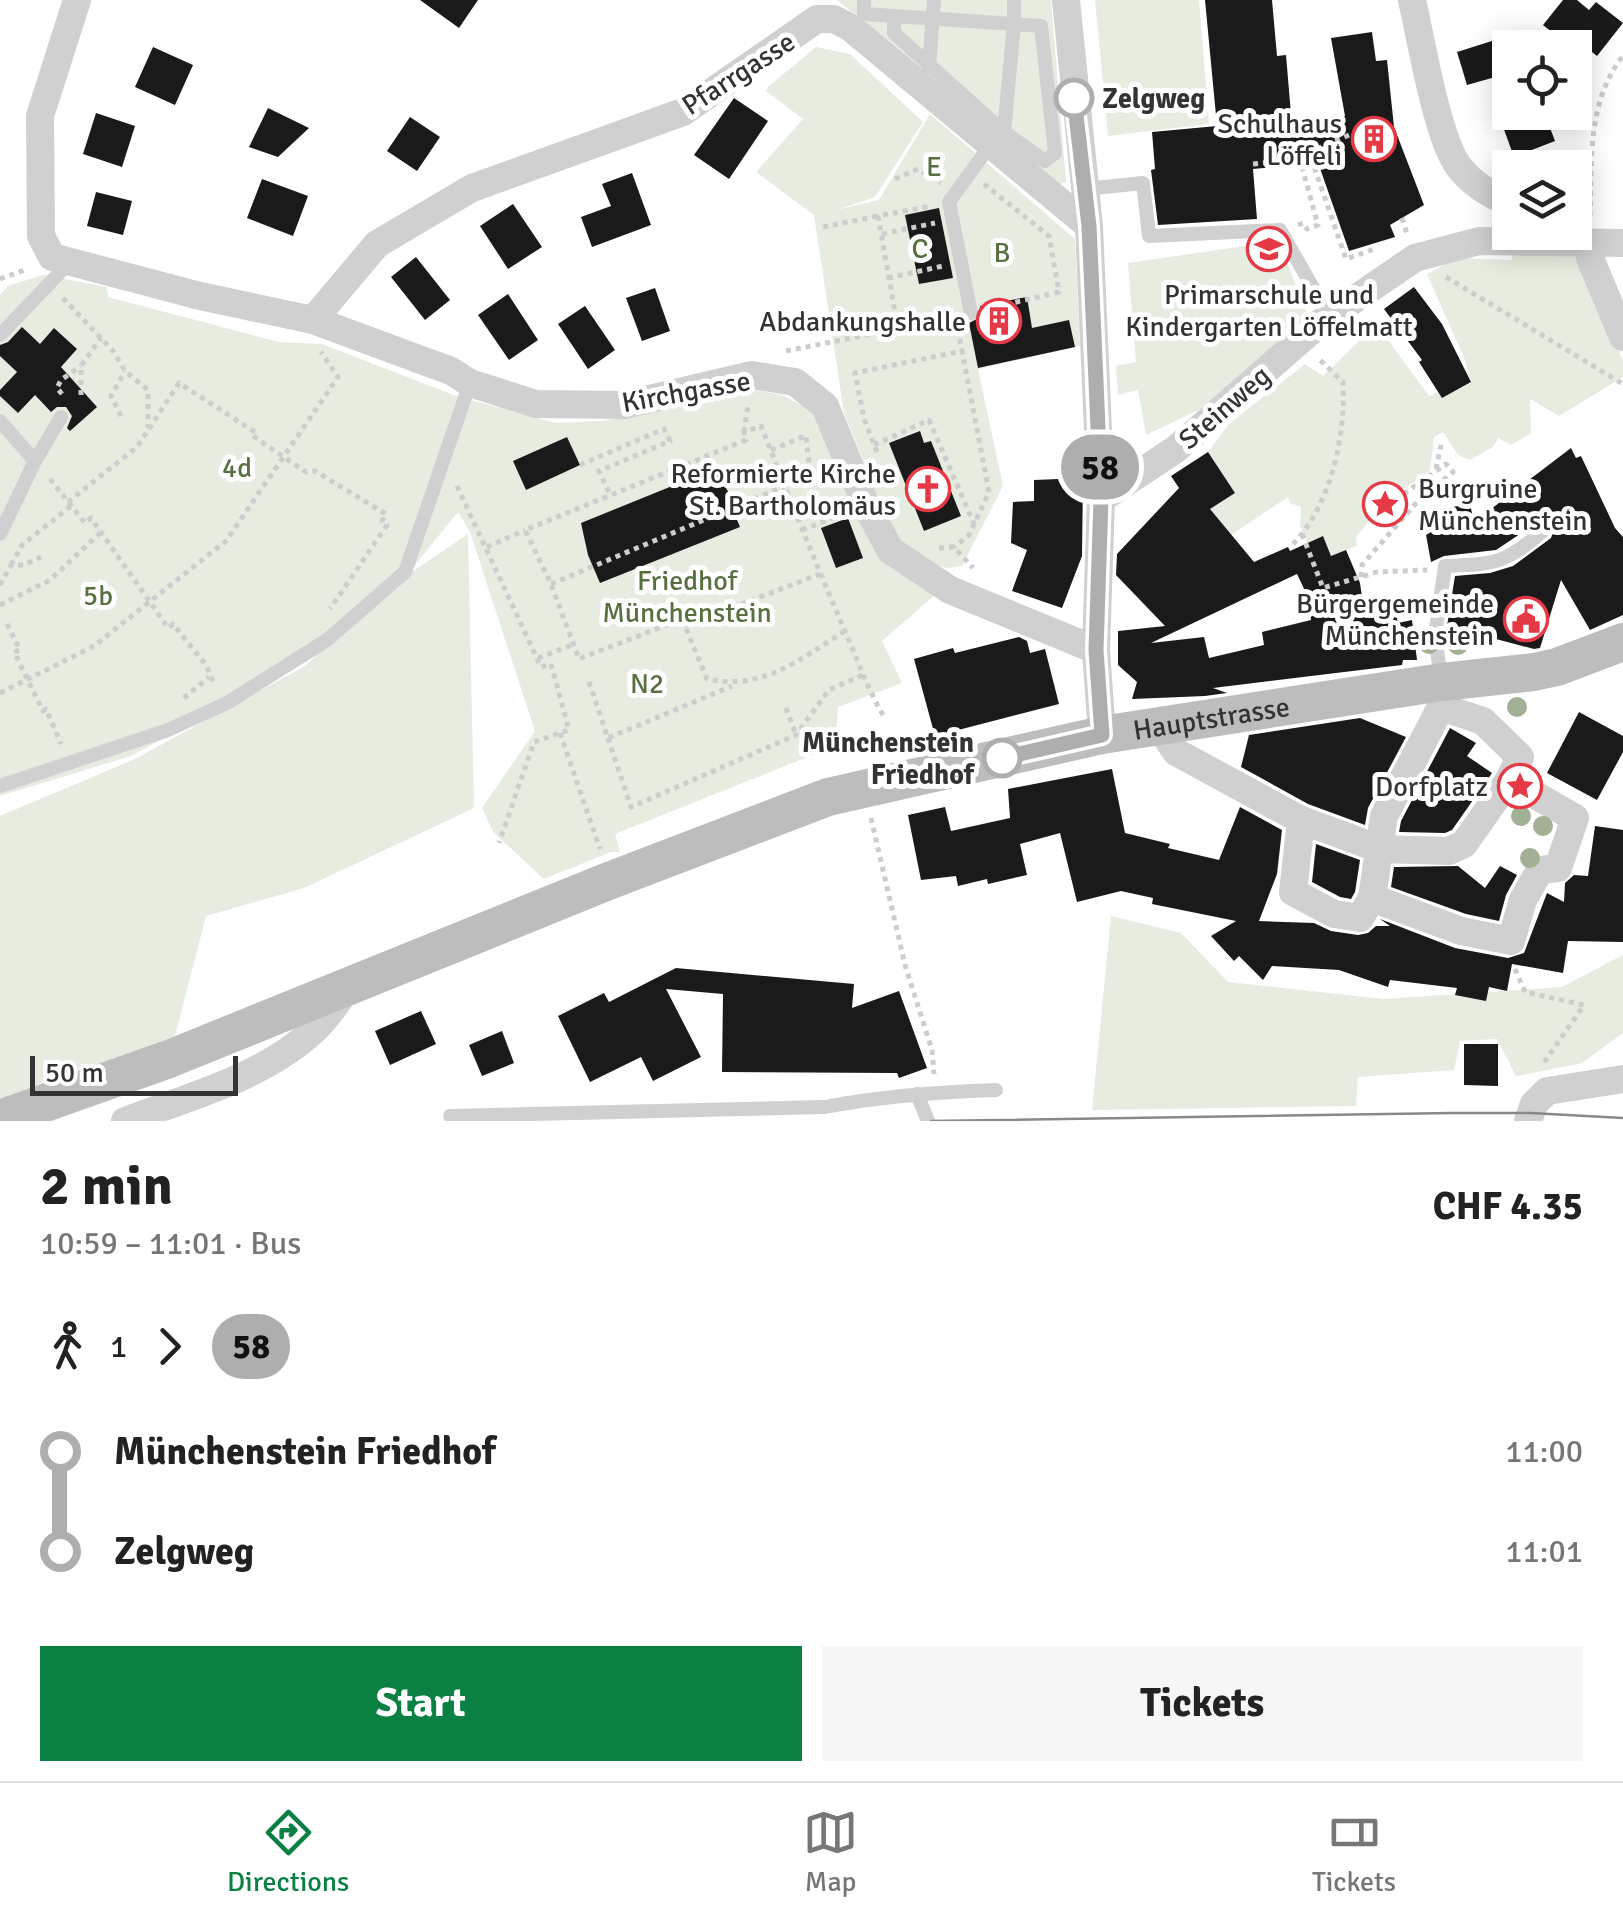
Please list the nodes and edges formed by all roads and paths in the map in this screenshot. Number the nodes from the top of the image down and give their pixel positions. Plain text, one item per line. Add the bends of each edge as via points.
1 (77, 0) edge
2 (864, 0) edge
3 (934, 0) edge
4 (1014, 0) edge
5 (1066, 0) edge
6 (1412, 0) edge
7 (817, 10) edge
8 (894, 16) junction
9 (932, 18) junction
10 (1014, 24) junction
11 (1623, 56) edge
12 (930, 66) junction
13 (1350, 135) dead end
14 (997, 138) junction
15 (1591, 150) edge
16 (1309, 152) junction
17 (1299, 156) junction
18 (1253, 164) dead end
19 (969, 174) junction
20 (895, 179) dead end
21 (1085, 188) junction
22 (1492, 196) edge
23 (953, 197) junction
24 (878, 216) junction
25 (952, 219) junction
26 (1089, 226) junction
27 (823, 227) dead end
28 (1287, 230) dead end
29 (881, 234) junction
30 (1592, 239) edge
31 (1492, 241) edge
32 (1623, 244) edge
33 (1404, 250) junction
34 (1587, 250) edge
35 (961, 262) junction
36 (58, 266) junction
37 (888, 278) junction
38 (971, 313) joint
39 (1326, 319) junction
40 (312, 320) junction
41 (898, 329) junction
42 (0, 335) edge
43 (1623, 337) edge
44 (100, 338) junction
45 (1300, 341) junction
46 (962, 351) junction
47 (81, 366) junction
48 (125, 371) junction
49 (752, 374) junction
50 (338, 377) dead end
51 (470, 382) junction
52 (1623, 384) edge
53 (62, 394) dead end
54 (81, 395) dead end
55 (121, 416) dead end
56 (62, 417) dead end
57 (0, 420) edge
58 (833, 426) junction
59 (148, 430) junction
60 (806, 436) junction
61 (874, 445) junction
62 (1441, 445) dead end
63 (771, 450) junction
64 (283, 456) junction
65 (592, 460) junction
66 (35, 461) junction
67 (881, 463) dead end
68 (580, 466) dead end
69 (599, 471) junction
70 (1435, 472) junction
71 (52, 481) dead end
72 (785, 486) junction
73 (611, 496) junction
74 (1101, 499) junction
75 (70, 504) junction
76 (866, 505) junction
77 (427, 508) junction
78 (1378, 512) dead end
79 (974, 524) junction
80 (525, 530) junction
81 (802, 530) junction
82 (1544, 530) dead end
83 (101, 532) junction
84 (0, 534) edge
85 (1302, 534) junction
86 (1293, 544) dead end
87 (954, 547) junction
88 (486, 548) junction
89 (934, 549) dead end
90 (42, 557) dead end
91 (968, 564) dead end
92 (11, 565) junction
93 (1445, 572) junction
94 (820, 574) junction
95 (1361, 576) junction
96 (550, 584) junction
97 (0, 585) edge
98 (148, 602) junction
99 (0, 605) edge
100 (8, 624) dead end
101 (685, 626) junction
102 (845, 631) junction
103 (1623, 642) edge
104 (574, 645) junction
105 (1096, 650) junction
106 (306, 654) junction
107 (538, 658) junction
108 (863, 675) junction
109 (208, 677) dead end
110 (27, 680) junction
111 (588, 682) dead end
112 (734, 685) junction
113 (0, 693) edge
114 (1441, 694) junction
115 (786, 708) dead end
116 (883, 715) dead end
117 (1159, 728) junction
118 (560, 733) junction
119 (796, 735) junction
120 (1102, 735) junction
121 (608, 738) junction
122 (63, 748) dead end
123 (1508, 780) junction
124 (0, 786) edge
125 (864, 788) junction
126 (1300, 820) junction
127 (499, 843) dead end
128 (1380, 850) junction
129 (602, 856) dead end
130 (1372, 898) junction
131 (1515, 973) dead end
132 (354, 982) junction
133 (1623, 1079) edge
134 (1545, 1080) dead end
135 (996, 1090) dead end
136 (935, 1092) junction
137 (917, 1094) junction
138 (450, 1116) dead end
139 (0, 1119) edge
140 (125, 1121) edge
141 (928, 1121) edge
142 (1528, 1121) edge

1 - 36 street via 40,116 41,236
2 - 8 lane via 864,14
3 - 9 lane
4 - 10 lane
5 - 21 street
6 - 22 street via 1458,165
7 - 14 street, Pfarrgasse via 851,28
7 - 40 street, Pfarrgasse via 683,112 472,188 377,244
8 - 9 lane
8 - 12 lane via 894,33
9 - 10 lane
9 - 12 lane
10 - 14 lane
10 - 14 lane via 1041,26 1055,154 1046,160
11 - 15 path via 1605,84
12 - 14 lane
13 - 16 path
14 - 19 lane
14 - 26 street, Pfarrgasse
16 - 17 path
16 - 33 path via 1346,259
17 - 18 path
17 - 28 path via 1318,225
19 - 23 lane
19 - 38 path via 1048,236 1059,292
20 - 23 path via 918,169
21 - 26 street
21 - 39 lane via 1144,183 1149,236 1280,230
23 - 24 path
23 - 25 lane
24 - 27 path
24 - 29 path
25 - 29 path
25 - 35 lane
26 - 74 street
29 - 37 path
30 - 32 street, Steinweg
31 - 33 street, Steinweg
33 - 39 street, Steinweg
33 - 52 path
34 - 43 street
35 - 37 path
35 - 38 lane
36 - 40 street, Kirchgasse
36 - 42 lane
36 - 44 path via 63,298
37 - 41 path
39 - 45 street, Steinweg
40 - 51 street, Kirchgasse
41 - 46 path via 956,317
41 - 49 path via 754,358
44 - 47 path
44 - 48 path
45 - 74 street, Steinweg via 1176,449
45 - 85 path via 1343,382 1344,403 1338,450
46 - 61 path via 856,373
46 - 79 path via 989,492
47 - 53 path via 62,380
47 - 54 path
48 - 55 path via 111,396
48 - 59 path via 148,390
49 - 51 street, Kirchgasse via 624,405 536,404
49 - 58 street, Kirchgasse via 795,382 825,406
50 - 64 path
51 - 77 lane
56 - 66 lane
57 - 66 lane
58 - 60 path
58 - 76 street, Kirchgasse
59 - 64 path via 180,383
59 - 75 path via 138,448
60 - 63 path
60 - 72 path via 806,474
61 - 67 path
61 - 79 path via 929,420
62 - 70 path
63 - 72 path
63 - 73 path via 762,426 744,432 746,440
64 - 98 path via 226,541
64 - 106 path via 386,514 382,521 388,525
65 - 68 path
65 - 69 path
65 - 69 path via 664,429 670,441
66 - 84 lane
69 - 73 path
70 - 78 path
70 - 95 path via 1446,464 1453,472 1419,500 1362,565
71 - 75 path
72 - 81 path
72 - 96 path
73 - 80 path
74 - 105 street
75 - 83 path
75 - 92 path via 22,545
76 - 81 path
76 - 105 street, Kirchgasse via 890,550 950,590
77 - 88 path via 433,511 445,488 458,486
77 - 106 lane via 405,572
79 - 87 path
80 - 88 path
80 - 96 path
81 - 94 path
82 - 93 lane via 1494,564 1446,566
83 - 98 path
83 - 99 path via 50,580
85 - 86 path
85 - 95 path via 1323,588
87 - 89 path
87 - 91 path
88 - 107 path
90 - 92 path
92 - 97 path
93 - 95 path
93 - 114 lane via 1436,634
94 - 101 path
94 - 102 path
96 - 104 path
98 - 109 path via 206,665
98 - 110 path via 94,646
100 - 110 path
101 - 104 path via 682,619 579,659
101 - 112 path via 707,679
102 - 108 path
102 - 112 path via 785,669
103 - 114 main road, Hauptstrasse via 1557,668
104 - 107 path
105 - 120 street
106 - 124 lane via 168,730
107 - 118 path via 541,667 551,664 568,730
108 - 116 path
108 - 119 path via 829,690
110 - 113 path
110 - 122 path
111 - 121 path
112 - 121 path
114 - 117 main road, Hauptstrasse
114 - 123 street via 1520,757
114 - 128 street via 1384,816
115 - 119 path
117 - 120 main road, Hauptstrasse
117 - 126 street via 1176,752
118 - 127 path via 534,742
118 - 129 path
119 - 121 path via 631,807
120 - 125 main road, Hauptstrasse
123 - 128 street via 1464,844 1449,851
123 - 130 street via 1575,818 1558,868 1540,870 1510,941 1460,931
125 - 132 main road, Hauptstrasse via 798,807
125 - 136 path via 932,1050
126 - 128 street
126 - 130 street via 1293,892 1334,914 1360,918
128 - 130 street
131 - 134 path via 1525,992 1584,1006 1542,1060
132 - 139 main road, Hauptstrasse via 170,1059
132 - 140 street, Hauptstrasse via 314,1030 277,1057
133 - 142 street via 1547,1091
135 - 136 lane
136 - 137 lane
137 - 138 lane via 825,1108
137 - 141 lane

